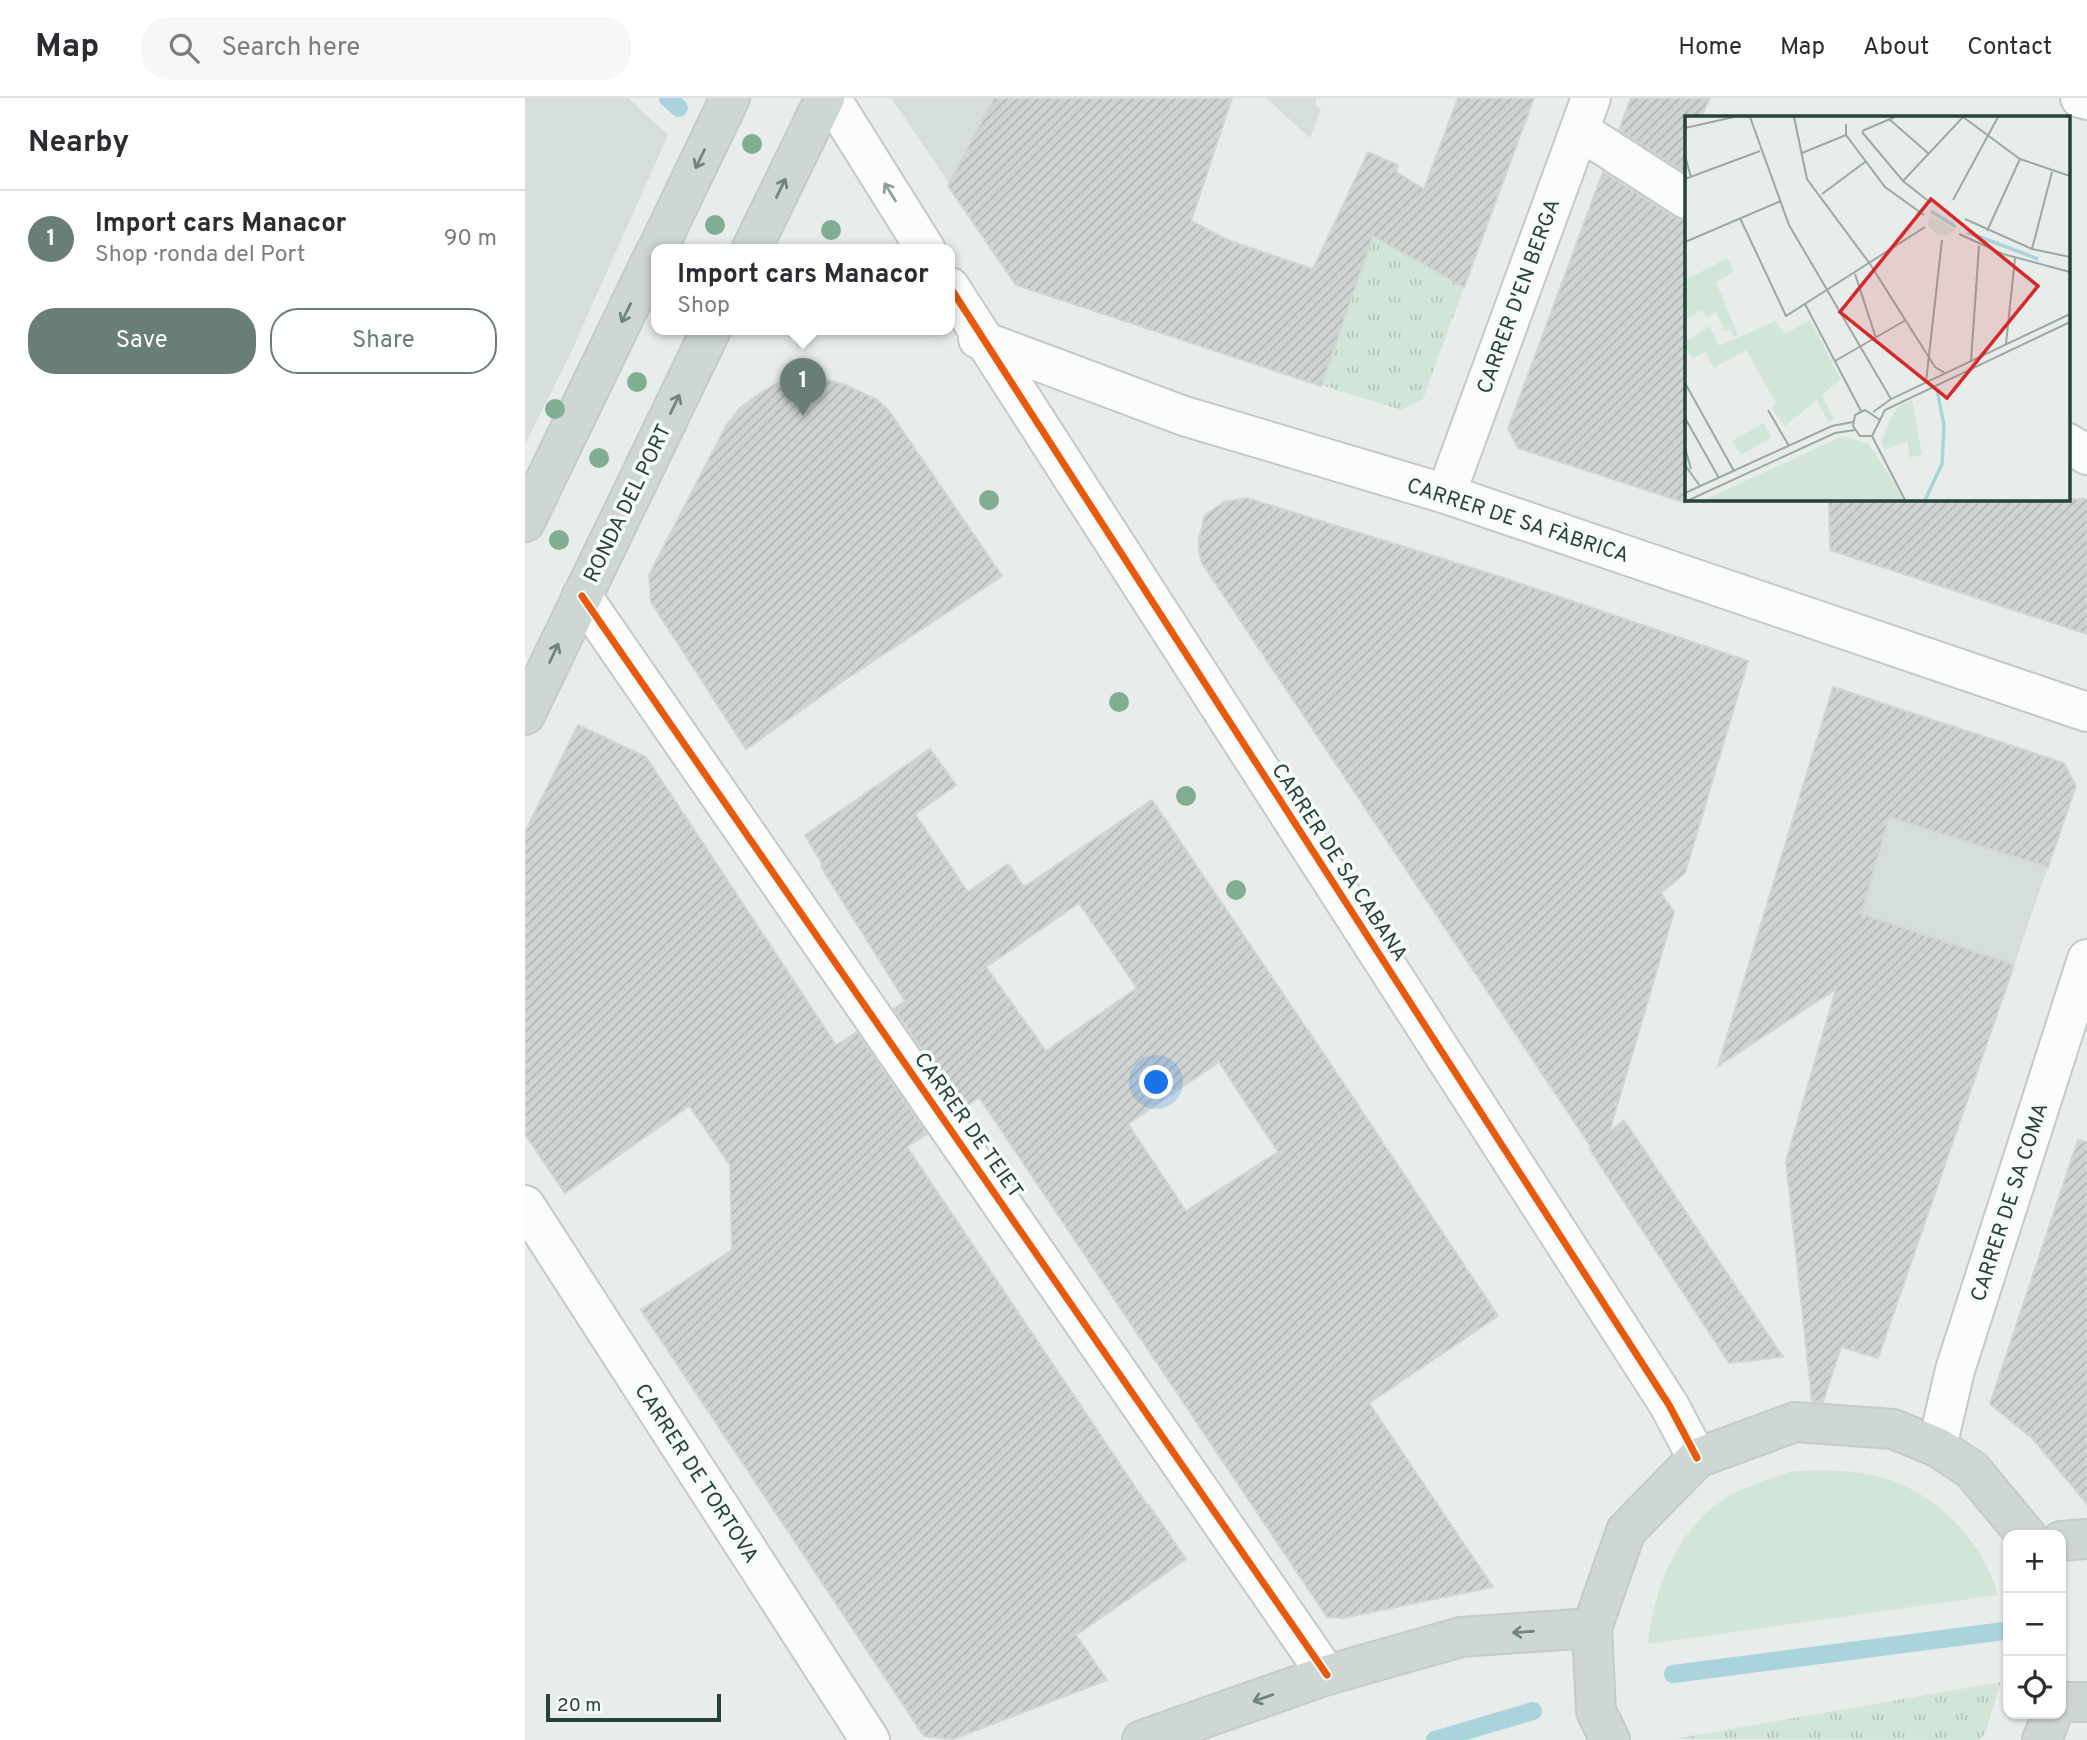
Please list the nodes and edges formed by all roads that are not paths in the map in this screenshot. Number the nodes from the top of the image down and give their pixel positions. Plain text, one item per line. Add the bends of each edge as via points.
1 (730, 98) edge
2 (825, 98) edge
3 (831, 98) edge
4 (2080, 98) edge
5 (2087, 100) edge
6 (1585, 114) edge
7 (1685, 198) edge
8 (659, 244) edge
9 (754, 244) edge
10 (922, 244) edge
11 (651, 260) edge
12 (955, 294) edge
13 (955, 330) edge
14 (709, 335) edge
15 (986, 342) junction
16 (2070, 444) edge
17 (2087, 455) edge
18 (1445, 494) junction
19 (525, 522) edge
20 (582, 596) junction
21 (2087, 712) edge
22 (525, 715) edge
23 (2087, 959) edge
24 (525, 1205) edge
25 (1937, 1447) junction
26 (1697, 1458) junction
27 (2022, 1530) edge
28 (2087, 1539) edge
29 (2066, 1541) edge
30 (1592, 1628) junction
31 (1327, 1675) junction
32 (2066, 1702) edge
33 (2087, 1702) edge
34 (2050, 1719) edge
35 (870, 1740) edge
36 (1142, 1740) edge
37 (1610, 1740) edge
38 (2042, 1740) edge

1 -> 8 main road
9 -> 2 main road
10 -> 3 street
4 - 5 street
6 - 7 street
6 - 18 street, CARRER D'EN BERGA
11 -> 19 main road
12 - 15 street, CARRER DE SA CABANA
13 - 15 street, CARRER DE SA FÀBRICA
20 -> 14 main road, RONDA DEL PORT
15 - 18 street, CARRER DE SA FÀBRICA via 1184,416
15 - 26 street, CARRER DE SA CABANA via 1669,1405
16 - 17 street
18 - 21 street, CARRER DE SA FÀBRICA
22 -> 20 main road, RONDA DEL PORT
20 - 31 street, CARRER DE TEIET
23 - 25 street, CARRER DE SA COMA via 1955,1370
24 - 35 street, CARRER DE TORTOVA
25 - 26 main road via 1893,1429 1795,1422
25 - 27 main road via 1972,1470
26 - 30 main road via 1626,1531
28 - 29 main road
30 -> 31 main road via 1461,1636
30 - 37 main road via 1596,1711
31 -> 36 main road
32 - 33 main road
34 - 38 main road

